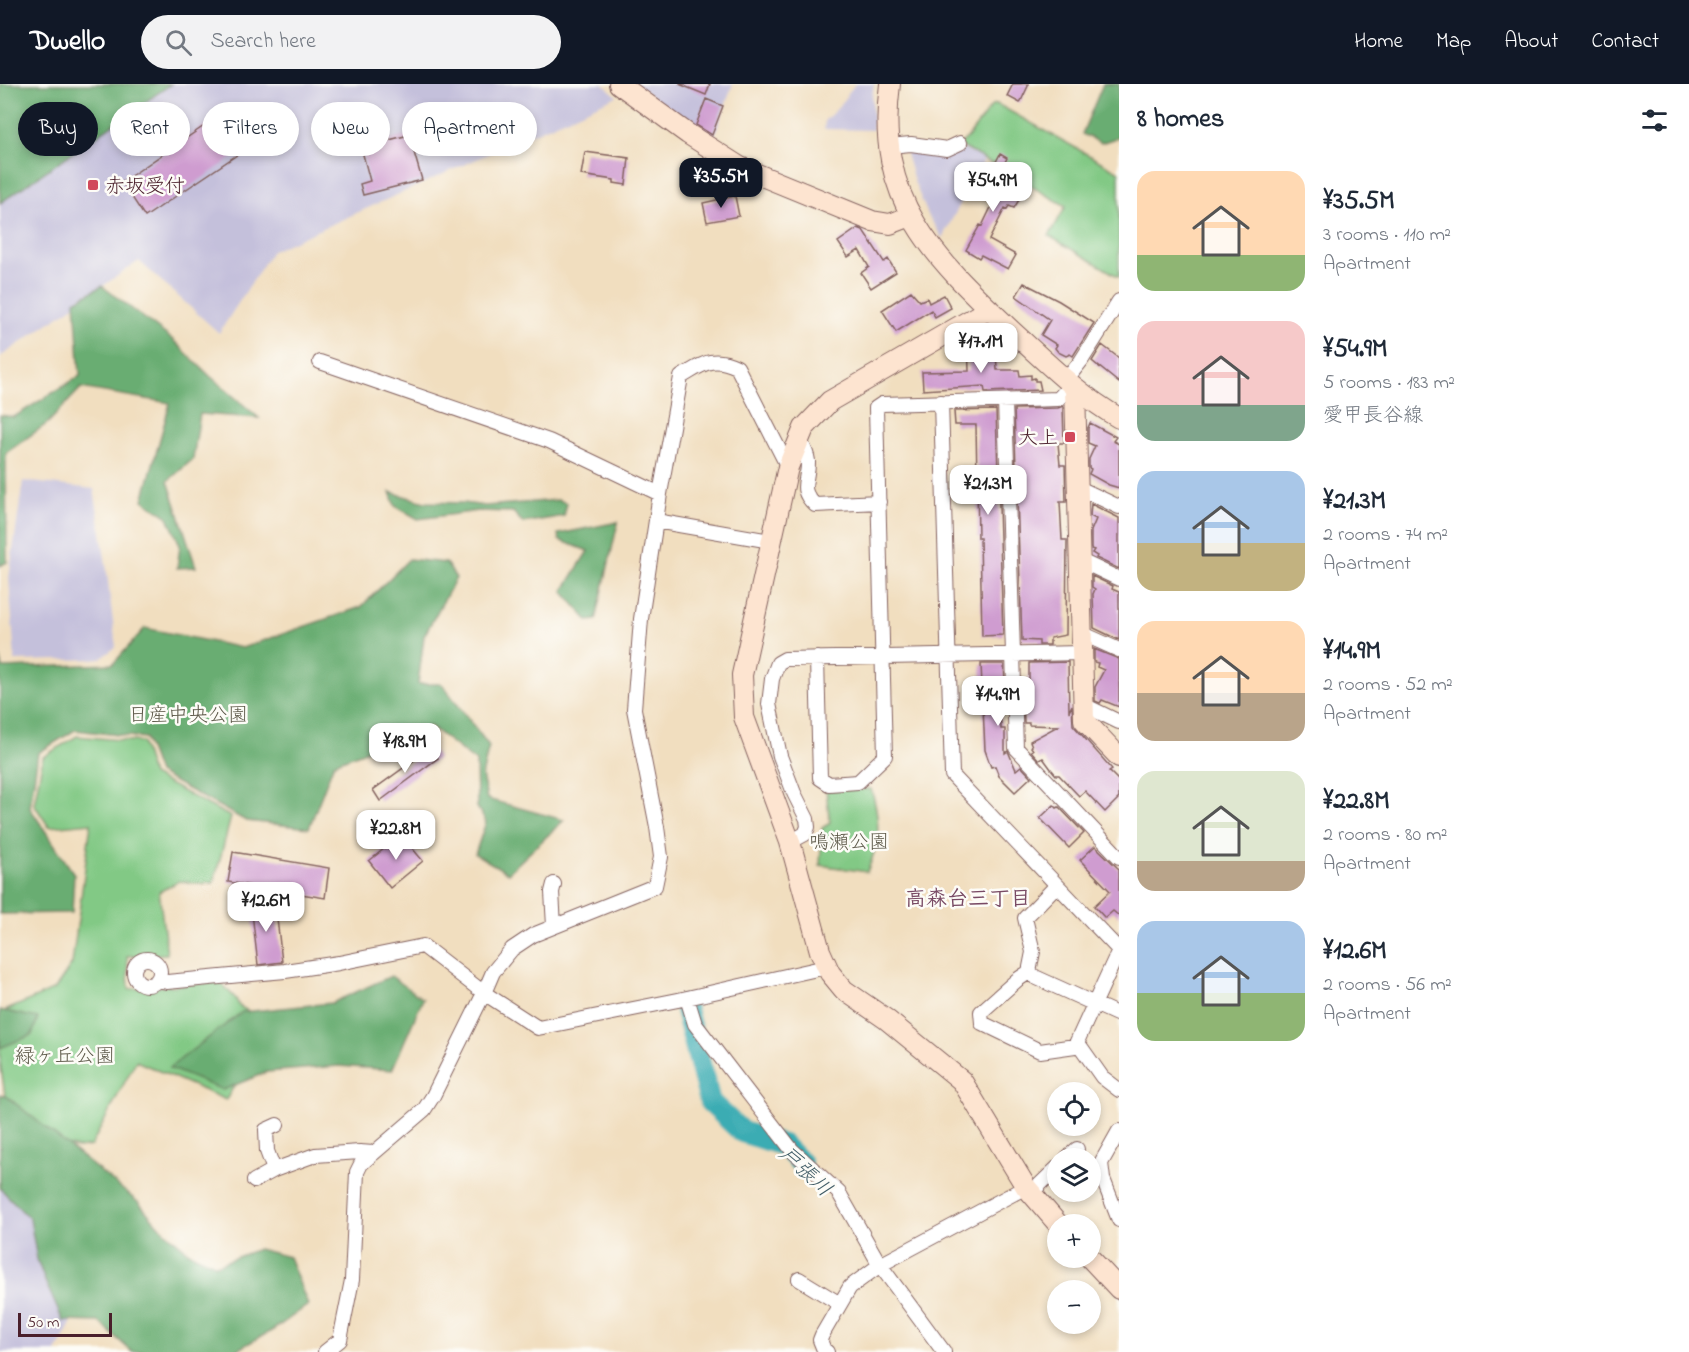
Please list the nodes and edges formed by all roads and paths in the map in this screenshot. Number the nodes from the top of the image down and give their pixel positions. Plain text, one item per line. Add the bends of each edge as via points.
1 (619, 84) edge
2 (890, 84) edge
3 (960, 143) dead end
4 (889, 146) junction
5 (911, 216) junction
6 (1119, 301) edge
7 (989, 309) junction
8 (320, 362) dead end
9 (1071, 385) junction
10 (1005, 401) junction
11 (941, 402) junction
12 (1119, 418) edge
13 (799, 439) junction
14 (788, 467) junction
15 (1077, 487) junction
16 (660, 494) junction
17 (879, 502) junction
18 (1119, 507) edge
19 (656, 521) junction
20 (771, 541) junction
21 (1079, 560) junction
22 (1119, 579) edge
23 (1081, 633) junction
24 (1119, 650) edge
25 (1082, 653) junction
26 (1012, 654) junction
27 (948, 656) junction
28 (883, 657) junction
29 (817, 658) junction
30 (1084, 705) junction
31 (1119, 722) edge
32 (1119, 757) edge
33 (790, 842) junction
34 (1119, 857) edge
35 (554, 884) dead end
36 (1057, 885) junction
37 (554, 926) junction
38 (1119, 950) edge
39 (826, 967) junction
40 (1029, 972) junction
41 (157, 980) dead end
42 (484, 993) junction
43 (687, 998) junction
44 (1095, 1004) junction
45 (1119, 1015) edge
46 (1078, 1043) junction
47 (1119, 1090) edge
48 (277, 1125) dead end
49 (1119, 1131) edge
50 (374, 1153) junction
51 (274, 1170) junction
52 (1047, 1175) edge
53 (254, 1181) dead end
54 (1028, 1190) junction
55 (1049, 1214) edge
56 (1119, 1220) edge
57 (880, 1265) junction
58 (1099, 1268) edge
59 (799, 1280) dead end
60 (1119, 1289) edge
61 (840, 1304) junction
62 (325, 1352) edge
63 (827, 1352) edge
64 (944, 1352) edge

1 - 5 street via 688,135 740,167 872,221 890,224
2 - 4 street
3 - 4 street via 947,149 912,144
4 - 5 street via 901,195
5 - 7 street via 949,270
6 - 9 street via 1081,361
7 - 9 street
7 - 13 street via 830,401 804,428
8 - 16 street via 549,441
9 - 10 street via 1058,399
9 - 12 street
9 - 15 street
10 - 11 street
10 - 26 street
11 - 17 street via 882,404 876,408
11 - 27 street
13 - 14 street
13 - 17 street via 808,464 806,497 815,505
14 - 16 street via 737,367 708,361 681,377
14 - 20 street
15 - 18 street
15 - 21 street
16 - 19 street
17 - 28 street
19 - 20 street
19 - 37 street via 641,622 634,709 661,857 655,886
20 - 33 street via 742,675 742,706
21 - 22 street
21 - 23 street
23 - 24 street
23 - 25 street
25 - 26 street
25 - 30 street
26 - 27 street
26 - 34 street via 1016,748
27 - 28 street
27 - 36 street via 952,775
28 - 29 street
28 - 29 street via 885,756 858,782 829,784 820,778
29 - 33 street via 784,659 778,663 772,679 769,704 780,756 808,827 805,834
30 - 31 street
30 - 32 street via 1084,720
33 - 39 street
35 - 37 street
36 - 38 street
36 - 40 street via 1025,918 1033,952
37 - 42 street via 512,949 493,972
38 - 44 street
39 - 43 street
39 - 54 street via 844,990 962,1081
40 - 44 street
40 - 46 street via 981,1012 982,1023 1040,1051
41 - 42 street via 285,971 423,946
42 - 43 street via 538,1029
42 - 50 street via 434,1096
43 - 57 street via 695,1024 792,1150 839,1193
44 - 45 street
44 - 46 street
46 - 47 street via 1102,1077
48 - 51 street via 266,1130 267,1151
49 - 56 street via 1101,1163
50 - 51 street via 315,1155
50 - 62 street via 360,1164 357,1172 352,1280 340,1340
51 - 53 street
52 - 54 street
54 - 55 street
54 - 57 street
57 - 61 street via 850,1287
57 - 64 street
58 - 60 street
59 - 61 street
61 - 63 street via 820,1340

